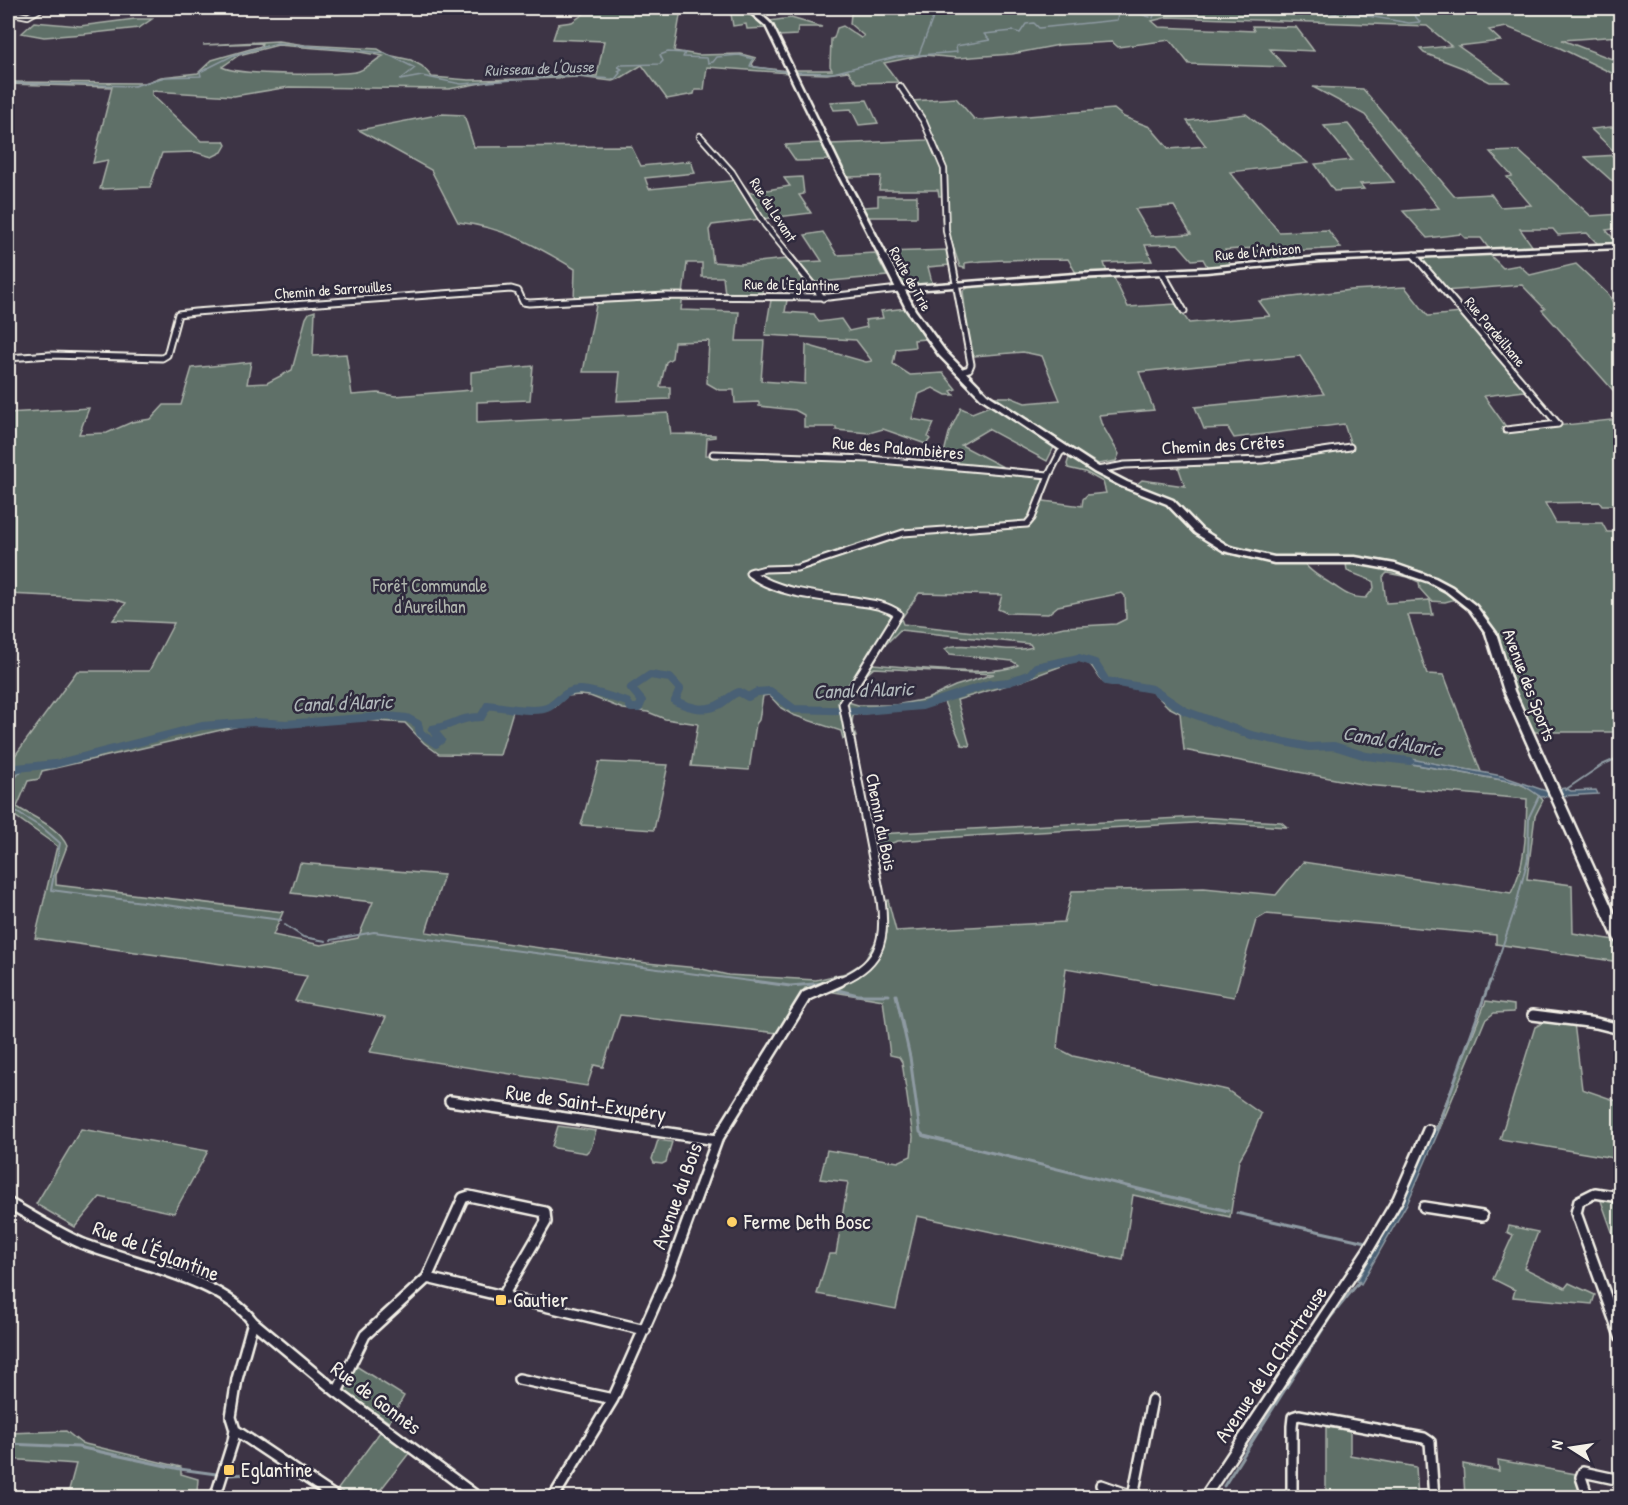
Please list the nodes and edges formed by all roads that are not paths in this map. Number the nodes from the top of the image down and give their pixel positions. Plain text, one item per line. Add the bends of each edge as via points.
1 (42, 8) edge
2 (679, 8) edge
3 (692, 8) edge
4 (735, 8) edge
5 (8, 12) edge
6 (900, 86) dead end
7 (700, 136) dead end
8 (1620, 246) edge
9 (1414, 255) junction
10 (1162, 273) junction
11 (958, 286) junction
12 (899, 289) junction
13 (685, 296) joint
14 (823, 298) junction
15 (1184, 311) dead end
16 (8, 358) edge
17 (960, 372) junction
18 (1506, 430) dead end
19 (1350, 447) dead end
20 (1065, 449) junction
21 (713, 454) dead end
22 (1097, 470) junction
23 (1049, 475) junction
24 (1620, 938) edge
25 (880, 946) joint
26 (1533, 1015) dead end
27 (1620, 1029) edge
28 (450, 1101) dead end
29 (1428, 1130) dead end
30 (717, 1140) junction
31 (1620, 1197) edge
32 (8, 1203) edge
33 (1424, 1207) dead end
34 (1482, 1216) dead end
35 (427, 1278) junction
36 (503, 1296) junction
37 (253, 1322) junction
38 (645, 1330) junction
39 (1620, 1336) edge
40 (519, 1379) dead end
41 (337, 1392) junction
42 (614, 1399) junction
43 (1152, 1400) dead end
44 (235, 1430) junction
45 (1620, 1480) edge
46 (1101, 1485) dead end
47 (1208, 1496) edge
48 (214, 1497) edge
49 (337, 1497) edge
50 (479, 1497) edge
51 (553, 1497) edge
52 (1135, 1497) edge
53 (1292, 1497) edge
54 (1434, 1497) edge
55 (1588, 1497) edge

1 - 5 street via 28,16
2 - 3 main road
4 - 12 main road, Route de Trie via 764,19
6 - 11 street via 924,122 944,169 946,231
7 - 14 street, Rue du Levant via 732,172 765,225
8 - 9 street, Rue de l'Arbizon
9 - 10 street, Rue de l'Arbizon
9 - 18 street, Rue Pardeilhane via 1558,424
10 - 11 street, Rue de l'Arbizon
10 - 15 street
11 - 12 street, Rue de l'Arbizon
11 - 17 street via 971,364
12 - 14 street, Rue de l'Eglantine via 858,297
12 - 17 main road, Route de Trie via 923,329
13 - 14 street, Rue de l'Eglantine
13 - 16 street, Chemin de Sarrouilles via 529,303 523,302 518,291 511,290 178,314 167,355 162,358
17 - 20 main road, Route de Trie via 993,402
19 - 22 street, Chemin des Crêtes via 1262,460 1111,466
20 - 22 main road, Route de Trie
20 - 23 street
21 - 23 street, Rue des Palombières via 869,459
22 - 24 main road, Avenue des Sports via 1170,502 1206,538 1233,551 1274,560 1378,563 1414,572 1449,589 1473,608 1491,633 1509,691
23 - 25 street, Chemin du Bois via 1027,524 903,533 797,568 756,569 750,573 764,583 886,606 898,614 843,709 877,882 883,928
25 - 30 street, Avenue du Bois via 856,974 806,996
26 - 27 street
28 - 30 street, Rue de Saint-Exupéry
29 - 47 street, Avenue de la Chartreuse via 1398,1199 1368,1250
30 - 38 street, Avenue du Bois
31 - 39 street via 1595,1193 1579,1201 1576,1213
32 - 37 street, Rue de l'Églantine via 79,1242 215,1290 245,1311
33 - 34 street
35 - 36 street
35 - 36 street via 463,1197 545,1212 546,1222
35 - 41 street via 365,1335
36 - 38 street
37 - 41 street, Rue de Gonnès
37 - 44 street via 237,1379 231,1417
38 - 42 street, Avenue du Bois
40 - 42 street
41 - 50 street, Rue de Gonnès
42 - 51 street, Avenue du Bois
43 - 52 street
44 - 48 street
44 - 49 street
45 - 55 street via 1583,1472
46 - 52 street
53 - 54 street via 1292,1426 1293,1417 1299,1415 1424,1438 1430,1442

